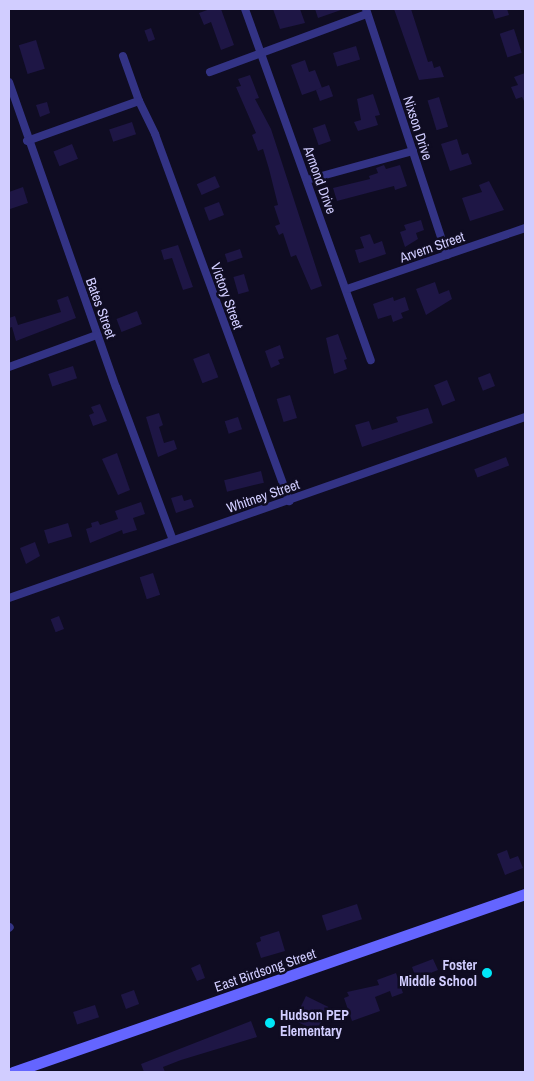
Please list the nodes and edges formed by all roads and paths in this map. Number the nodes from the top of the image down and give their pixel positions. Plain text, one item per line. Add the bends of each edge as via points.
1 (245, 9) edge
2 (367, 12) edge
3 (261, 52) junction
4 (123, 56) dead end
5 (210, 72) dead end
6 (9, 82) edge
7 (139, 101) junction
8 (27, 141) junction
9 (413, 151) junction
10 (307, 180) junction
11 (525, 228) edge
12 (447, 255) junction
13 (346, 289) junction
14 (97, 335) junction
15 (371, 360) dead end
16 (9, 367) edge
17 (525, 417) edge
18 (289, 500) junction
19 (174, 540) junction
20 (9, 598) edge
21 (525, 894) edge
22 (13, 1072) edge

1 - 3 street, Armond Drive
2 - 3 street
2 - 9 street, Nixson Drive
3 - 5 street
3 - 10 street, Armond Drive
4 - 7 street, Victory Street
6 - 8 street, Bates Street
7 - 8 street
7 - 18 street, Victory Street via 155,134
8 - 14 street, Bates Street
9 - 10 street
9 - 12 street, Nixson Drive
10 - 13 street, Armond Drive
11 - 12 street, Arvern Street
12 - 13 street, Arvern Street
13 - 15 street, Armond Drive
14 - 16 street
14 - 19 street, Bates Street
17 - 18 street, Whitney Street
18 - 19 street, Whitney Street
19 - 20 street, Whitney Street
21 - 22 street, East Birdsong Street

